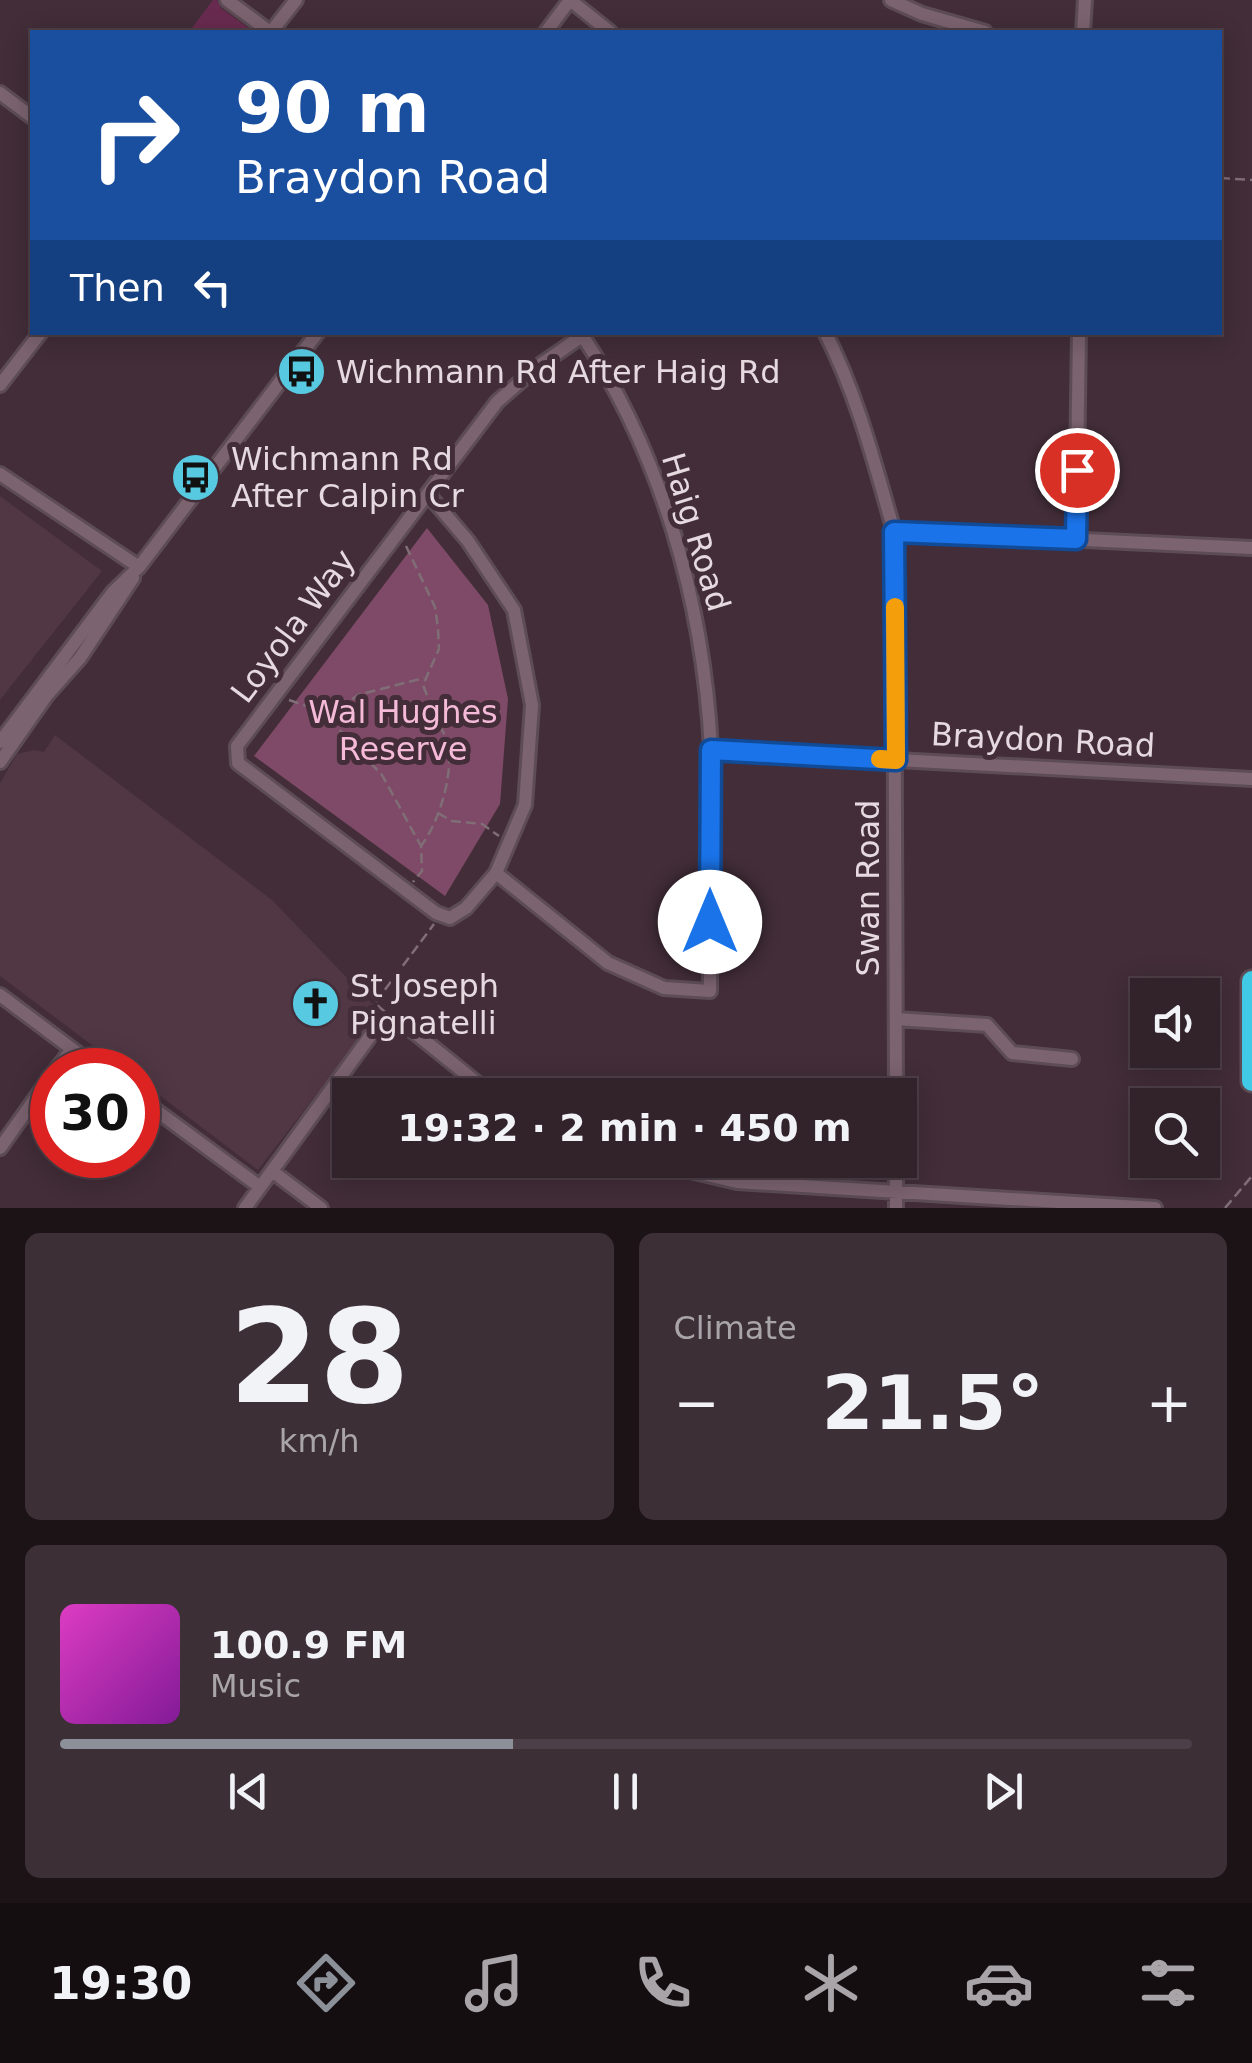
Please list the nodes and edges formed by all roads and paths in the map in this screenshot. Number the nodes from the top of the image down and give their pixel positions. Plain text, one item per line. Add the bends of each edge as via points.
1 (227, 0) edge
2 (296, 0) edge
3 (570, 0) edge
4 (891, 0) edge
5 (1085, 0) edge
6 (268, 30) edge
7 (273, 30) edge
8 (548, 30) edge
9 (608, 30) edge
10 (978, 30) edge
11 (1083, 30) edge
12 (0, 92) edge
13 (30, 115) edge
14 (1222, 178) edge
15 (1252, 180) edge
16 (38, 335) edge
17 (316, 335) edge
18 (580, 335) edge
19 (582, 335) edge
20 (826, 335) edge
21 (1079, 335) edge
22 (0, 385) edge
23 (0, 474) edge
24 (428, 494) junction
25 (894, 532) junction
26 (397, 535) junction
27 (1076, 539) junction
28 (1252, 548) edge
29 (139, 567) junction
30 (424, 678) junction
31 (275, 696) junction
32 (327, 718) junction
33 (0, 742) edge
34 (711, 750) junction
35 (896, 760) junction
36 (0, 762) edge
37 (1252, 779) edge
38 (437, 812) junction
39 (508, 843) junction
40 (422, 846) junction
41 (496, 872) junction
42 (406, 891) junction
43 (444, 917) junction
44 (1252, 981) edge
45 (0, 995) edge
46 (896, 1018) junction
47 (392, 1021) junction
48 (71, 1048) edge
49 (1072, 1059) dead end
50 (471, 1078) edge
51 (896, 1078) edge
52 (1252, 1082) edge
53 (30, 1106) edge
54 (160, 1113) edge
55 (0, 1148) edge
56 (272, 1171) junction
57 (1252, 1176) edge
58 (721, 1178) edge
59 (896, 1178) edge
60 (260, 1188) junction
61 (896, 1190) junction
62 (245, 1208) edge
63 (321, 1208) edge
64 (896, 1208) edge
65 (1155, 1208) edge
66 (1224, 1208) edge

1 - 6 street
2 - 7 street
3 - 8 street
3 - 9 street
4 - 10 street
5 - 11 street
12 - 13 street
14 - 15 path
16 - 22 street
17 - 29 street
18 - 24 street, Loyola Way via 498,402
19 - 34 street, Haig Road via 616,390 662,495 694,600
20 - 25 street, Swan Road via 871,449
21 - 27 street
23 - 29 street
24 - 26 street, Loyola Way
24 - 39 street via 514,610 532,705 525,805
25 - 27 street
25 - 35 street, Swan Road
26 - 30 path via 435,607 439,649
26 - 31 street, Loyola Way
27 - 28 street
29 - 33 street
29 - 36 street
30 - 32 path via 358,695
30 - 38 path via 426,706 449,746
31 - 32 path
31 - 42 street, Loyola Way via 237,746 238,763
32 - 40 path via 382,775
34 - 35 street, Braydon Road
34 - 41 street, Haig Road via 710,991 664,988 608,962
35 - 37 street, Braydon Road
35 - 46 street, Swan Road
38 - 39 path via 482,824
38 - 40 path
39 - 41 street
40 - 42 path via 422,871
41 - 43 street via 466,908
42 - 43 street, Loyola Way
43 - 47 path via 374,1003
44 - 52 highway
45 - 48 street
46 - 49 street via 986,1024 1012,1053
46 - 51 street, Swan Road
47 - 50 street
47 - 56 street via 376,1028
53 - 55 street
54 - 60 street
56 - 60 street
56 - 63 street
57 - 66 path
58 - 61 street
59 - 61 street
60 - 62 street
61 - 64 street
61 - 65 street

